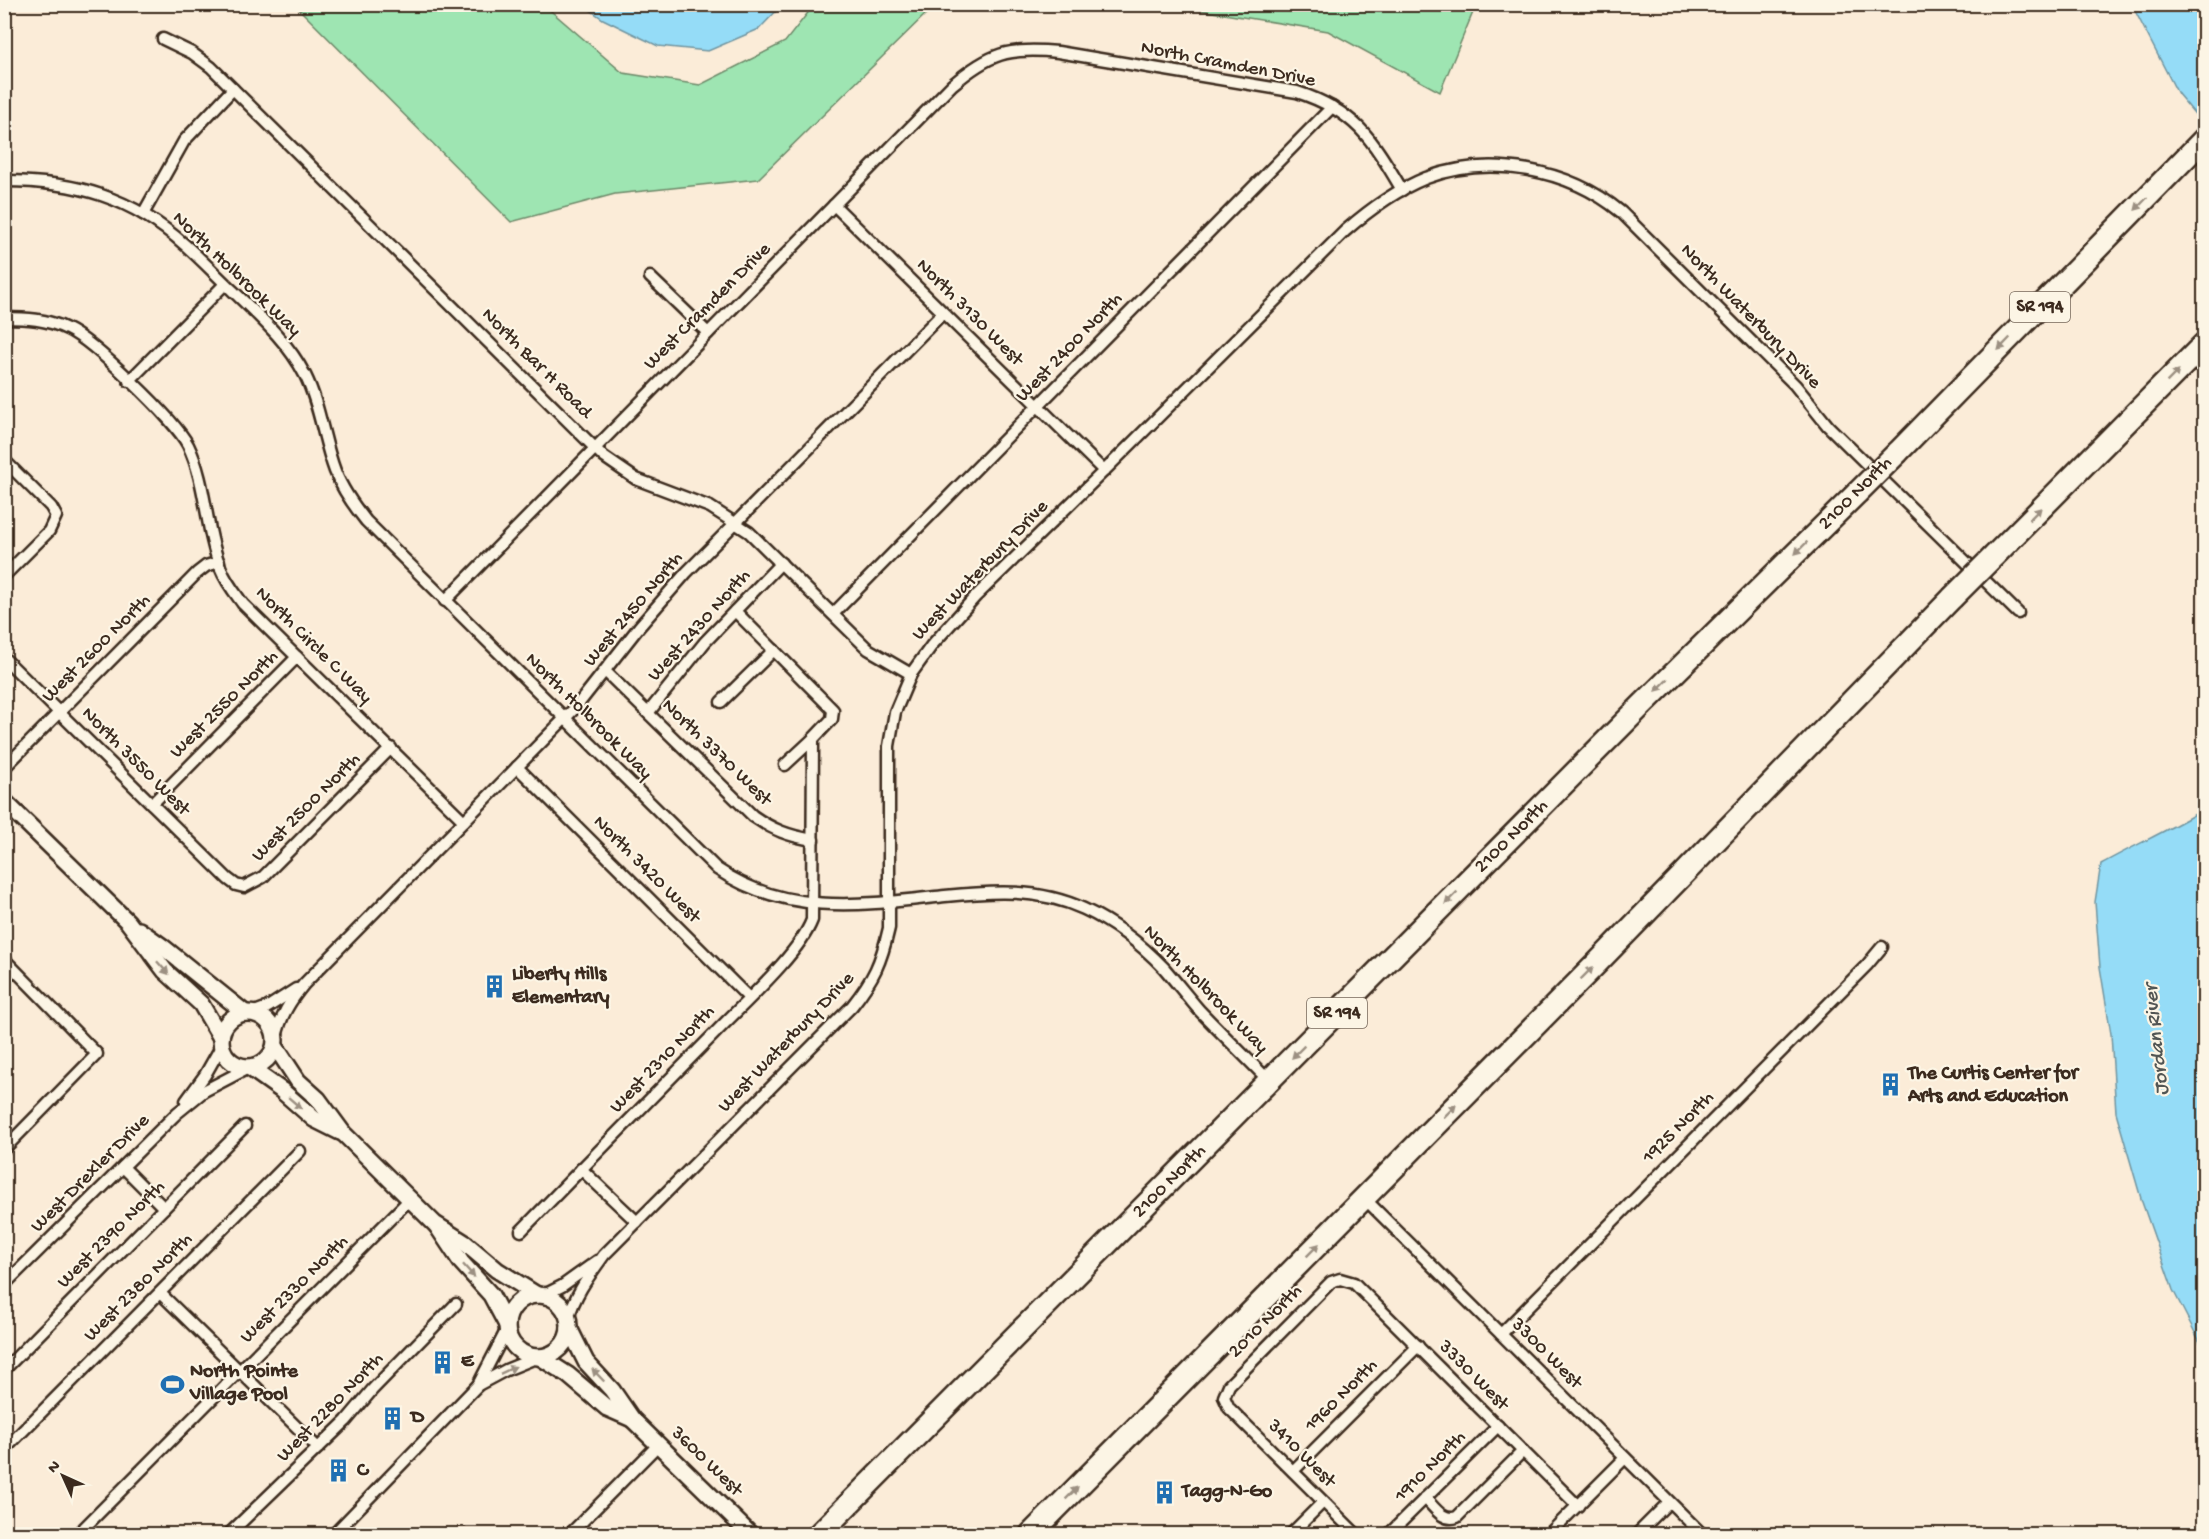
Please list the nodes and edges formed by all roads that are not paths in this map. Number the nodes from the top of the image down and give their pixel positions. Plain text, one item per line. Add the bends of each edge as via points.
1 (163, 39) dead end
2 (1007, 52) joint
3 (233, 89) junction
4 (1332, 106) junction
5 (2205, 140) edge
6 (4, 181) edge
7 (1402, 190) junction
8 (834, 205) junction
9 (143, 214) junction
10 (650, 277) dead end
11 (225, 284) junction
12 (944, 313) junction
13 (4, 318) edge
14 (708, 333) junction
15 (2205, 344) edge
16 (129, 381) junction
17 (1038, 406) junction
18 (595, 448) junction
19 (4, 460) edge
20 (1104, 471) junction
21 (737, 523) junction
22 (219, 562) junction
23 (781, 563) junction
24 (4, 576) edge
25 (445, 601) junction
26 (735, 611) junction
27 (2018, 613) dead end
28 (833, 614) junction
29 (774, 650) junction
30 (4, 657) edge
31 (297, 657) junction
32 (606, 672) junction
33 (911, 674) junction
34 (721, 702) dead end
35 (59, 712) junction
36 (648, 713) junction
37 (564, 719) junction
38 (813, 739) junction
39 (391, 748) junction
40 (785, 765) dead end
41 (517, 767) junction
42 (4, 768) edge
43 (4, 801) edge
44 (152, 804) junction
45 (464, 821) junction
46 (813, 840) junction
47 (244, 887) joint
48 (888, 902) junction
49 (813, 904) junction
50 (128, 922) junction
51 (1882, 947) dead end
52 (4, 958) edge
53 (304, 984) junction
54 (749, 998) junction
55 (249, 1013) junction
56 (222, 1042) junction
57 (275, 1042) junction
58 (249, 1068) junction
59 (1269, 1081) junction
60 (177, 1113) junction
61 (245, 1126) dead end
62 (343, 1133) junction
63 (4, 1149) edge
64 (300, 1151) dead end
65 (123, 1167) junction
66 (581, 1169) junction
67 (1364, 1198) junction
68 (410, 1199) junction
69 (164, 1208) junction
70 (637, 1222) junction
71 (435, 1224) junction
72 (521, 1231) dead end
73 (604, 1255) junction
74 (1340, 1279) joint
75 (4, 1285) edge
76 (160, 1293) junction
77 (540, 1296) junction
78 (456, 1304) dead end
79 (568, 1324) junction
80 (507, 1327) junction
81 (1501, 1334) junction
82 (1418, 1346) junction
83 (539, 1357) junction
84 (4, 1370) edge
85 (240, 1371) junction
86 (478, 1385) junction
87 (1224, 1397) joint
88 (632, 1419) junction
89 (1498, 1426) junction
90 (658, 1445) junction
91 (318, 1448) junction
92 (4, 1450) edge
93 (1523, 1451) junction
94 (1625, 1458) junction
95 (1293, 1471) junction
96 (857, 1497) junction
97 (1425, 1498) junction
98 (1323, 1502) junction
99 (1669, 1502) junction
100 (1578, 1506) junction
101 (4, 1532) edge
102 (9, 1534) edge
103 (78, 1534) edge
104 (229, 1534) edge
105 (334, 1534) edge
106 (570, 1534) edge
107 (750, 1534) edge
108 (819, 1534) edge
109 (838, 1534) edge
110 (1031, 1534) edge
111 (1291, 1534) edge
112 (1356, 1534) edge
113 (1389, 1534) edge
114 (1549, 1534) edge
115 (1637, 1534) edge
116 (1702, 1534) edge

1 - 3 street, North Bar H Road via 202,60
2 - 4 street, North Cramden Drive via 1058,52 1297,92
2 - 8 street, West Cramden Drive via 972,68
3 - 9 street via 191,132
3 - 18 street, North Bar H Road
4 - 7 street, North Cramden Drive via 1365,132
4 - 17 street, West 2400 North
5 -> 59 highway, 2100 North / SR 194, bridge
6 - 9 street, North Holbrook Way via 82,188
7 - 20 street, West Waterbury Drive via 1345,231
7 - 27 street, North Waterbury Drive via 1450,171 1497,168 1549,174 1602,197 1622,212 1795,385 1828,426
8 - 12 street, North 3130 West
8 - 14 street, West Cramden Drive
9 - 11 street, North Holbrook Way via 184,244
10 - 14 street
11 - 16 street
11 - 25 street, North Holbrook Way via 282,339 296,358 316,401 335,470 356,508
12 - 17 street, North 3130 West
12 - 21 street, West 2450 North
13 - 16 street, North Circle C Way via 27,318 68,329
14 - 18 street, West Cramden Drive
67 -> 15 highway, bridge
16 - 22 street, North Circle C Way via 166,416 188,444
17 - 20 street, North 3130 West
17 - 28 street, West 2400 North
18 - 21 street, North Bar H Road via 636,479 710,507
18 - 25 street, West Cramden Drive
19 - 24 street via 56,516 49,531
20 - 33 street, West Waterbury Drive via 975,597
21 - 23 street, North Bar H Road
21 - 32 street, West 2450 North via 664,598
22 - 31 street, North Circle C Way via 243,604
22 - 35 street, West 2600 North via 197,573
23 - 26 street, West 2430 North
23 - 28 street, North Bar H Road
25 - 37 street, North Holbrook Way
26 - 29 street
26 - 36 street, West 2430 North
28 - 33 street, North Bar H Road via 868,650
29 - 34 street
29 - 38 street via 831,707 829,723
30 - 35 street, North 3550 West
31 - 39 street, North Circle C Way
31 - 44 street, West 2550 North
32 - 36 street, North 3370 West
32 - 37 street, West 2450 North
33 - 48 street, West Waterbury Drive via 895,712 889,746
35 - 42 street, West 2600 North
35 - 44 street, North 3550 West
36 - 46 street, North 3370 West via 753,816 769,828
37 - 41 street, West 2450 North
37 - 49 street, North Holbrook Way via 717,868 769,896
38 - 40 street
38 - 46 street, West 2310 North
39 - 45 street, North Circle C Way
39 - 47 street, West 2500 North via 263,877
41 - 45 street, West 2450 North
41 - 54 street, North 3420 West
43 - 50 street
44 - 47 street, North 3550 West via 228,879
45 - 53 street, West 2450 North
46 - 49 street, West 2310 North
48 - 49 street, North Holbrook Way
48 - 59 street, North Holbrook Way via 1002,891 1046,896 1084,909 1124,933 1150,955
48 - 70 street, West Waterbury Drive via 889,928 872,981 852,1006
49 - 54 street, West 2310 North via 807,932
50 - 55 street
50 -> 56 street via 165,971 201,1004
51 - 81 street, 1925 North
52 - 63 street via 97,1054
53 - 55 street, West 2450 North via 268,1007
53 - 57 street, West 2450 North via 285,1010
54 - 66 street, West 2310 North
55 - 56 street via 226,1024
55 - 57 street via 260,1015 271,1024
56 - 58 street via 228,1058
56 - 60 street, West Drexler Drive via 205,1075
57 - 58 street via 268,1059
57 - 62 street via 298,1081 318,1099
58 - 60 street, West Drexler Drive via 204,1091
58 -> 62 street via 314,1119
59 - 96 highway, 2100 North / SR 194
60 - 65 street, West Drexler Drive
61 - 69 street, West 2390 North
62 - 68 street
64 - 76 street, West 2380 North
65 - 69 street
65 - 75 street, West Drexler Drive
66 - 70 street
66 - 72 street, West 2310 North
67 - 81 street, 3300 West
110 -> 67 highway
68 - 71 street
68 - 85 street, West 2330 North
69 - 84 street, West 2390 North
70 - 73 street, West Waterbury Drive
71 - 77 street
71 -> 80 street via 493,1298
73 - 77 street, West Waterbury Drive via 562,1286
73 - 79 street, West Waterbury Drive via 572,1304
74 - 82 street, 3330 West via 1354,1283
74 - 87 street, 2010 North via 1331,1282 1229,1385
76 - 85 street
76 - 92 street, West 2380 North
77 - 79 street via 559,1303
77 - 80 street via 517,1304
78 - 91 street, West 2280 North
79 - 83 street via 562,1345
88 -> 79 street via 586,1362
80 - 83 street via 520,1352
80 - 86 street
81 - 94 street, 3300 West
82 - 89 street, 3330 West
82 - 95 street, 1960 North
86 -> 83 street
83 - 88 street via 563,1371 607,1408
85 - 91 street
85 - 103 street, West 2330 North
86 - 105 street
87 - 95 street, 3410 West via 1229,1408
88 - 90 street, 3600 West
89 - 93 street, 3330 West
89 - 97 street, 1910 North
90 - 106 street
90 - 107 street, 3600 West
91 - 104 street, West 2280 North
93 - 97 street via 1457,1517 1443,1516
93 - 100 street, 3330 West
94 - 99 street, 3300 West
94 - 100 street
95 - 98 street, 3410 West
96 - 108 highway, 2100 North / SR 194
96 - 109 highway
97 - 113 street, 1910 North
98 - 111 street
98 - 112 street, 3410 West
99 - 115 street
99 - 116 street, 3300 West
100 - 114 street
101 - 102 street

